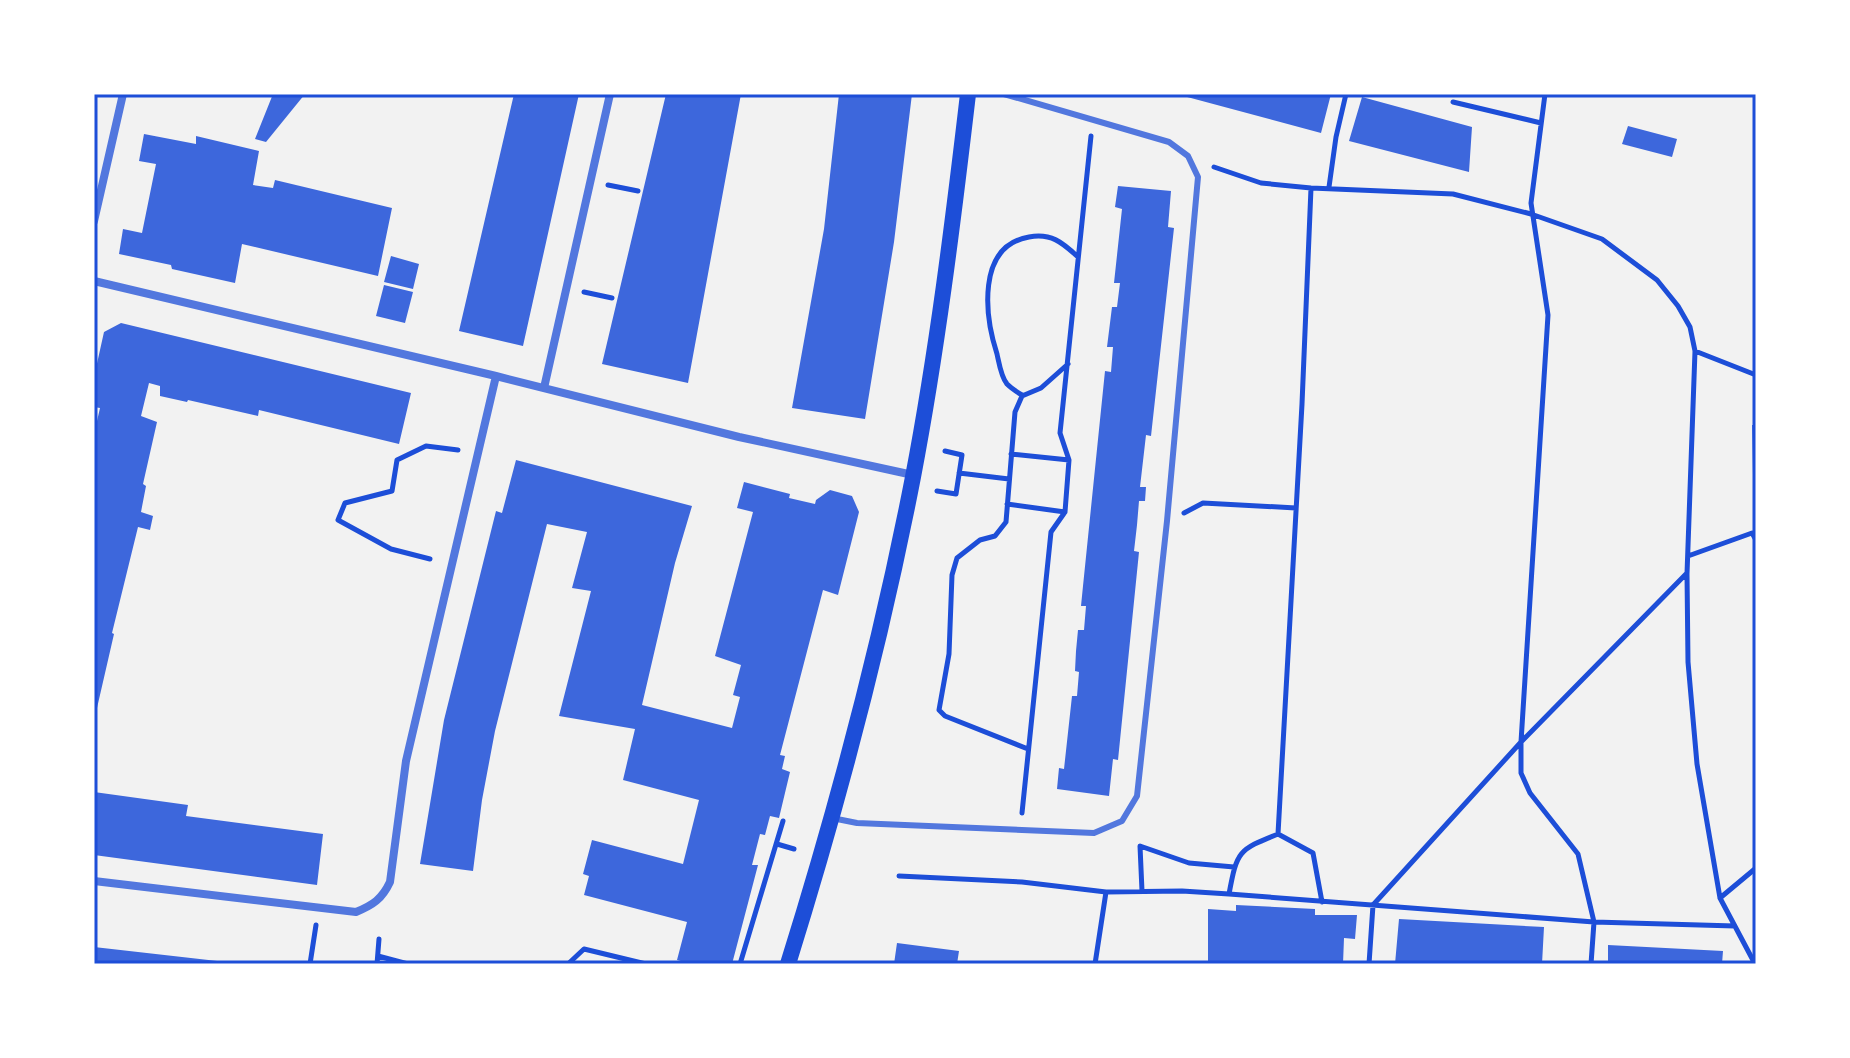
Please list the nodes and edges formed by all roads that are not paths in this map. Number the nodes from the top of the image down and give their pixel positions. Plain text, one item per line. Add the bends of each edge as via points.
1 (123, 94) edge
2 (610, 94) edge
3 (968, 94) edge
4 (1004, 94) edge
5 (94, 221) edge
6 (94, 281) edge
7 (496, 376) junction
8 (544, 388) junction
9 (913, 475) junction
10 (832, 818) junction
11 (94, 881) edge
12 (788, 964) edge

1 - 5 street
2 - 8 street
3 - 9 main road
4 - 10 lane via 1169,142 1188,156 1198,177 1137,796 1122,821 1094,833
6 - 7 street
7 - 8 street
7 - 11 street via 406,761 390,882 382,897 356,912
8 - 9 street
9 - 10 main road
10 - 12 main road

